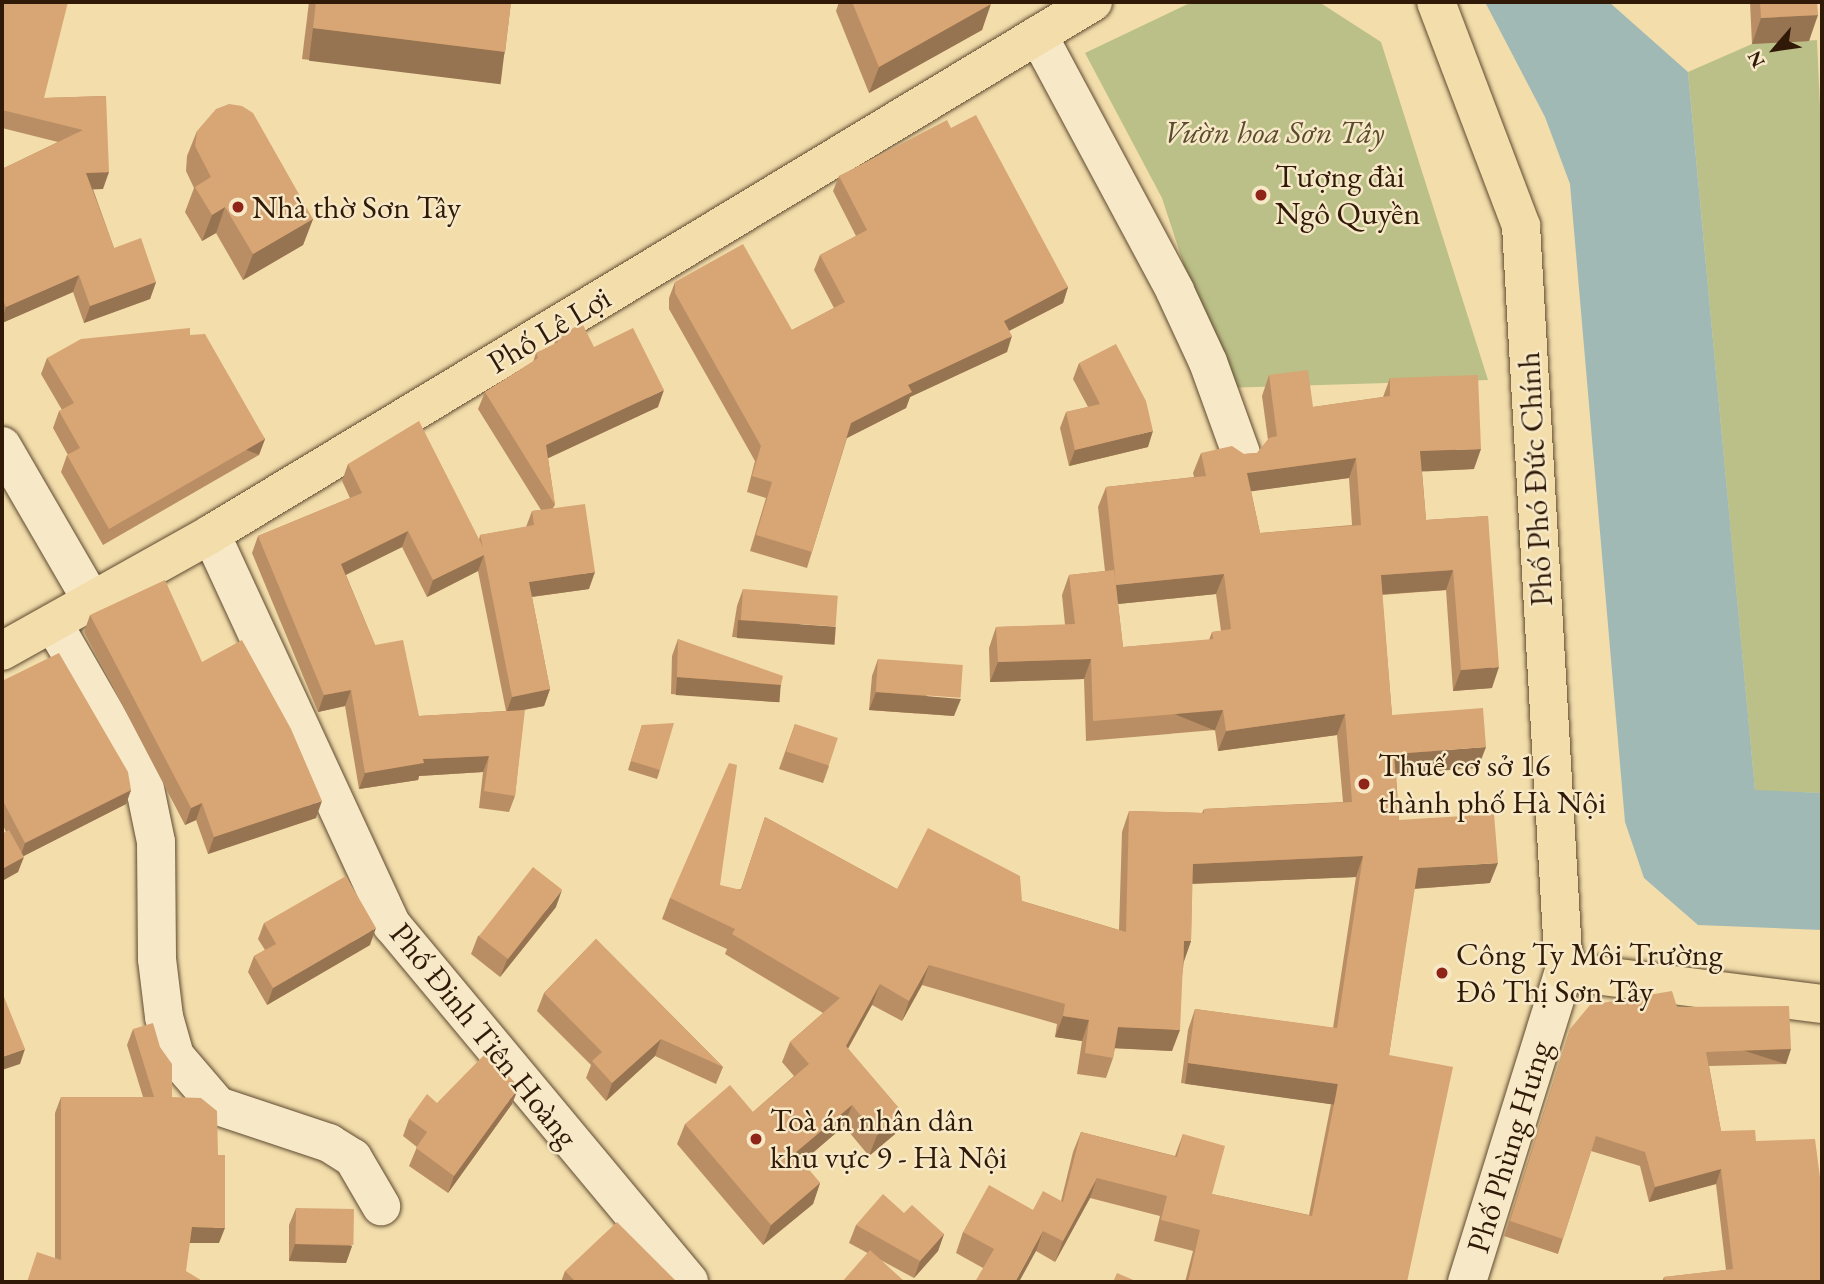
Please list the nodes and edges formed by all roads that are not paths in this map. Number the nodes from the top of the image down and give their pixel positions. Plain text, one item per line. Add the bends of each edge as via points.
1 (1093, 2) edge
2 (1436, 2) edge
3 (1038, 36) junction
4 (2, 446) edge
5 (1241, 453) edge
6 (211, 534) junction
7 (92, 601) junction
8 (53, 623) junction
9 (2, 651) edge
10 (1564, 971) junction
11 (1822, 1004) edge
12 (381, 1206) dead end
13 (689, 1282) edge
14 (1467, 1282) edge

1 - 3 main road, Phố Lê Lợi
2 - 10 main road, Phố Phó Đức Chính via 1521,226
3 - 5 street via 1175,291 1208,362
3 - 6 main road, Phố Lê Lợi
4 - 7 street
6 - 7 main road, Phố Lê Lợi
6 - 13 street, Phố Đinh Tiên Hoàng via 391,925
7 - 8 main road, Phố Lê Lợi
8 - 9 main road, Phố Lê Lợi
8 - 12 street via 143,779 156,842 163,1006 175,1056 218,1105 329,1143 353,1158
10 - 11 main road
10 - 14 street, Phố Phùng Hưng

